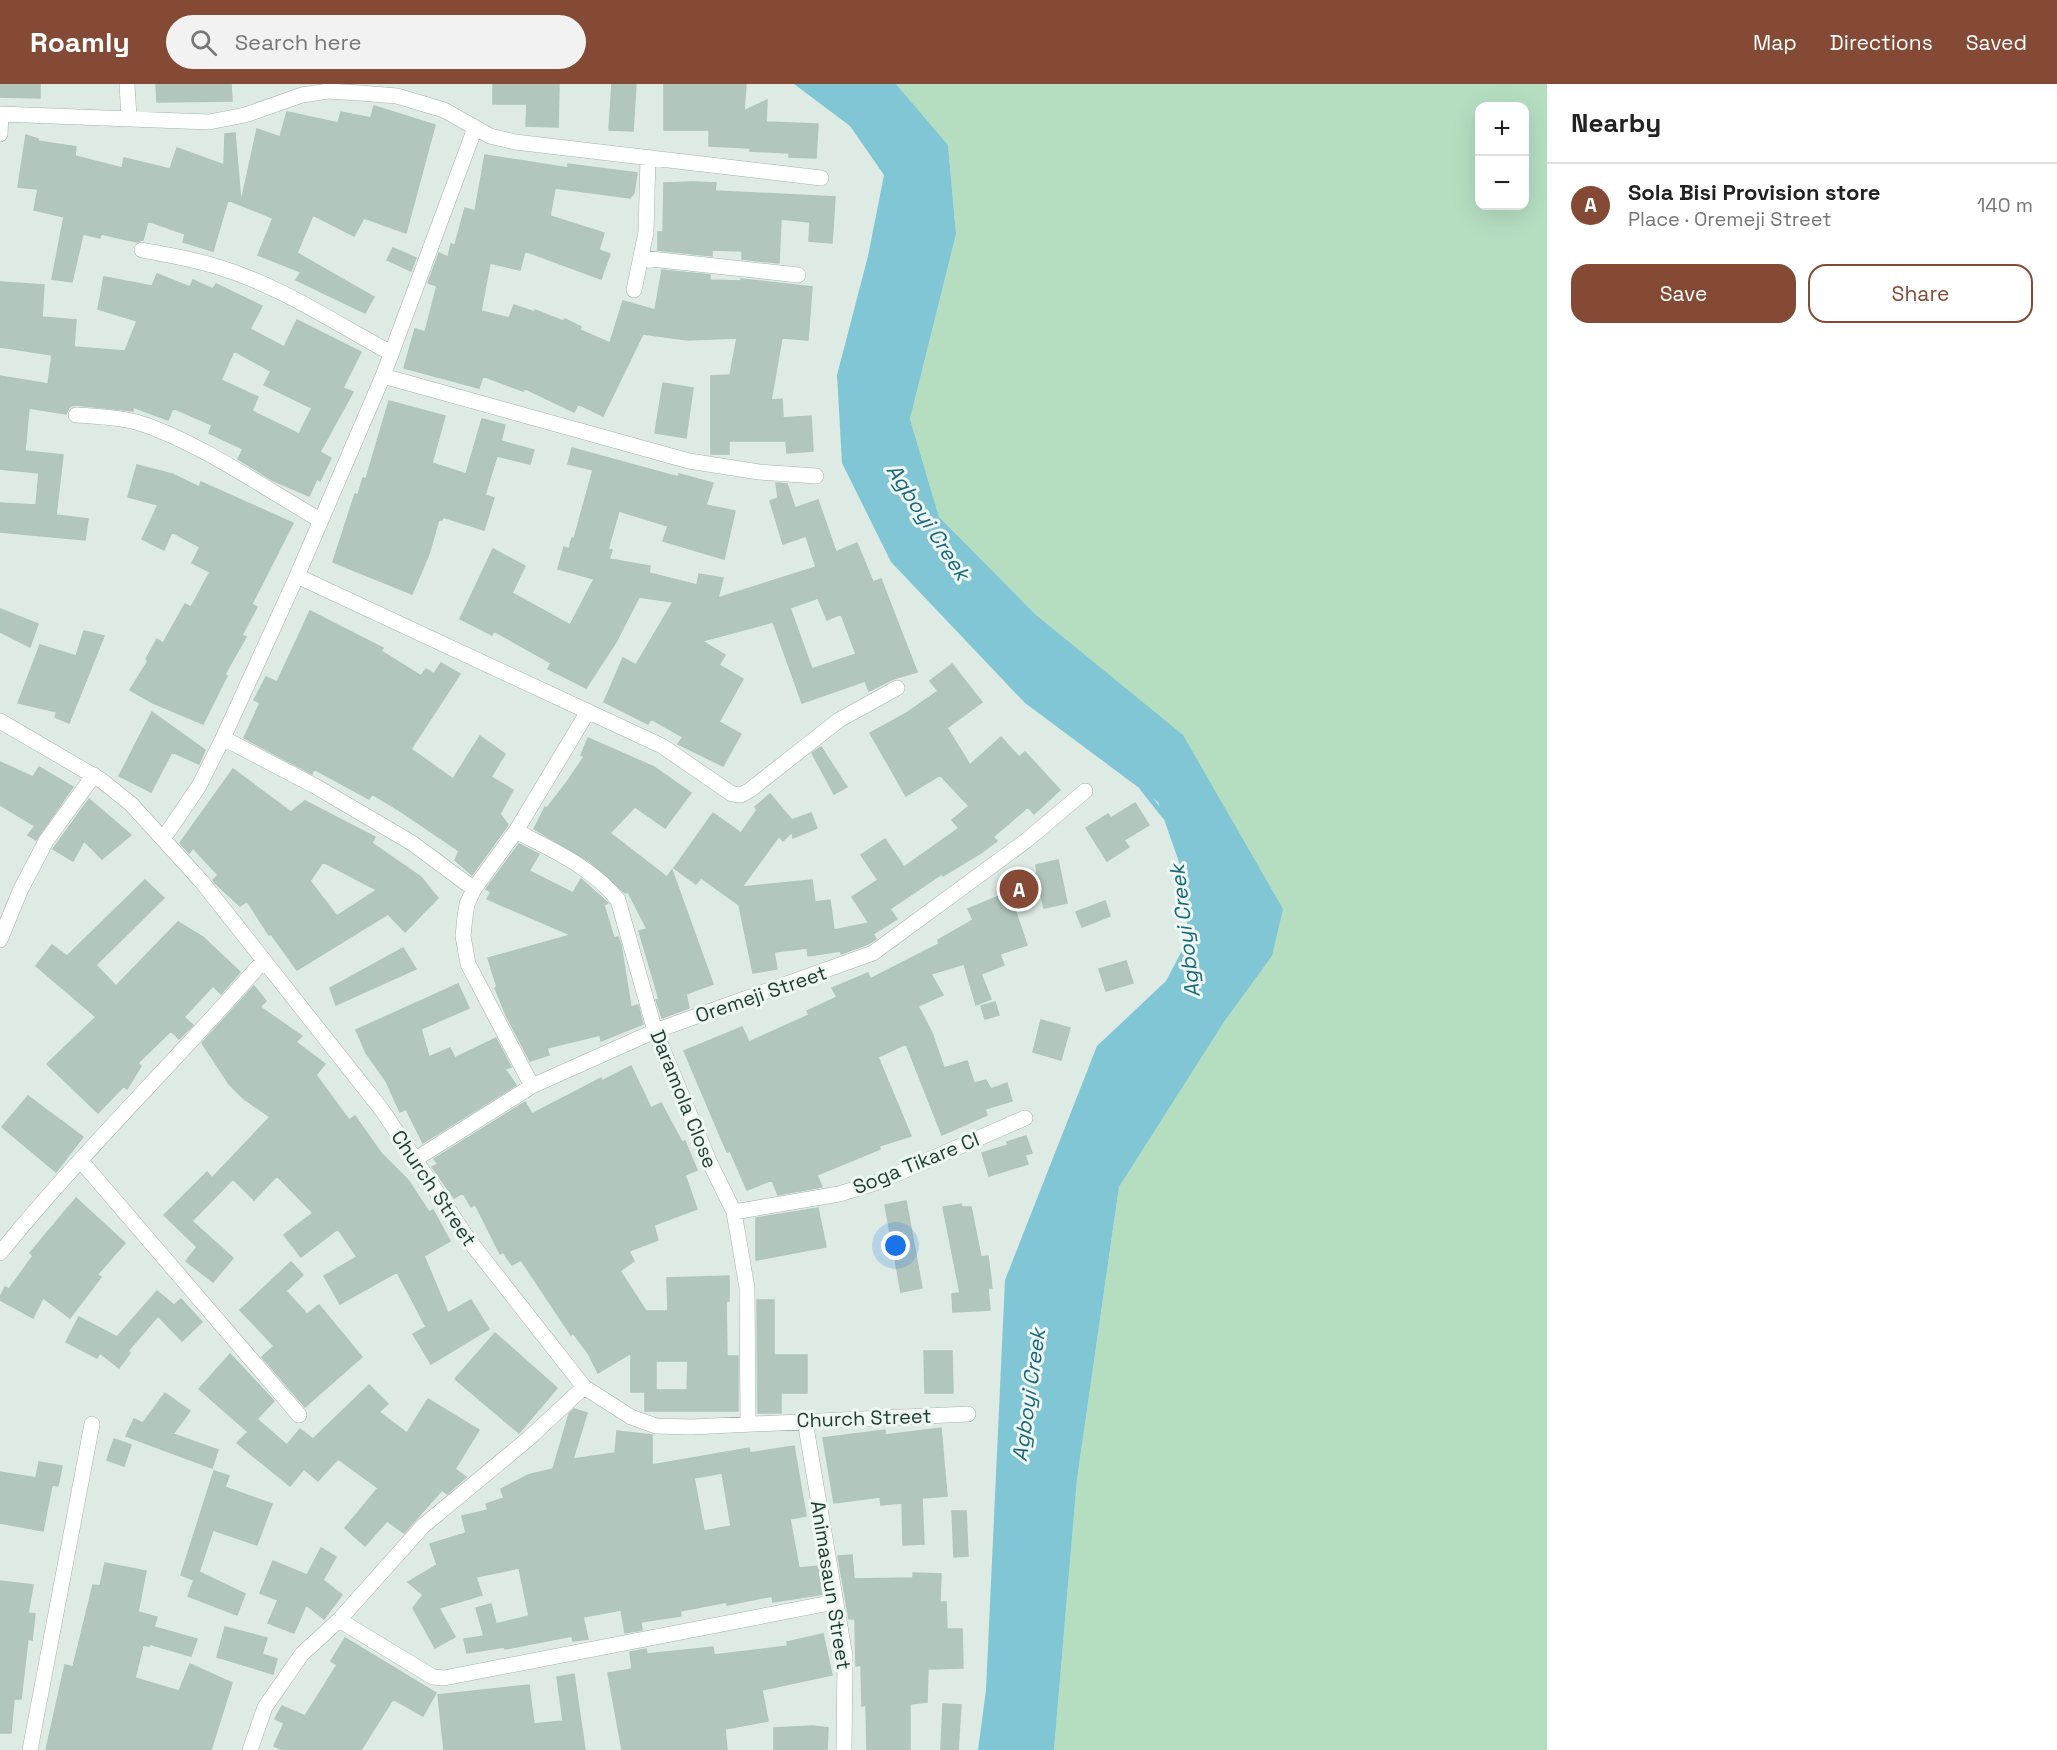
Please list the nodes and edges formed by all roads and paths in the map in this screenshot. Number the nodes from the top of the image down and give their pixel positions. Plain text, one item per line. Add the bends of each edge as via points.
1 (126, 84) edge
2 (0, 114) edge
3 (129, 118) junction
4 (475, 128) junction
5 (0, 135) edge
6 (648, 157) junction
7 (821, 178) dead end
8 (142, 250) dead end
9 (642, 258) junction
10 (798, 275) dead end
11 (634, 290) dead end
12 (391, 353) junction
13 (382, 376) junction
14 (76, 415) dead end
15 (816, 476) dead end
16 (320, 520) junction
17 (297, 576) junction
18 (897, 688) dead end
19 (587, 713) junction
20 (0, 721) edge
21 (223, 738) junction
22 (94, 775) junction
23 (1085, 791) dead end
24 (516, 831) junction
25 (163, 839) junction
26 (474, 889) junction
27 (0, 940) edge
28 (264, 960) junction
29 (655, 1031) junction
30 (532, 1086) junction
31 (1026, 1118) dead end
32 (414, 1160) junction
33 (81, 1161) junction
34 (734, 1212) junction
35 (0, 1252) edge
36 (584, 1387) junction
37 (968, 1414) dead end
38 (299, 1415) dead end
39 (805, 1421) junction
40 (748, 1423) junction
41 (92, 1424) dead end
42 (835, 1602) junction
43 (339, 1620) junction
44 (30, 1750) edge
45 (250, 1750) edge
46 (844, 1750) edge

1 - 3 street
2 - 3 street
2 - 5 street
3 - 4 street via 209,122 328,91 398,96 444,110
4 - 6 street via 515,142
4 - 12 street
6 - 7 street
6 - 9 street
8 - 12 street via 219,267 251,280
9 - 10 street
9 - 11 street
12 - 13 street
13 - 15 street via 689,461
13 - 16 street
14 - 16 street via 127,420 163,434
16 - 17 street
17 - 19 street
17 - 21 street
18 - 19 street via 839,720 741,795 723,790 662,746
19 - 24 street
20 - 22 street, Church Street
21 - 25 street via 199,786
21 - 26 street via 412,843
22 - 25 street, Church Street via 131,804
22 - 27 street via 46,841
23 - 29 street, Oremeji Street via 1027,840 873,953
24 - 26 street
24 - 29 street, Daramola Close via 588,871 618,900
25 - 28 street, Church Street
26 - 30 street via 467,904 463,936 468,964
28 - 32 street, Church Street via 382,1110
28 - 33 street
29 - 30 street, Oremeji Street
29 - 34 street, Daramola Close
30 - 32 street, Oremeji Street
31 - 34 street, Soga Tikare Cl via 878,1182 839,1194
32 - 36 street, Church Street via 504,1288
33 - 35 street
33 - 38 street
34 - 40 street, Daramola Close via 747,1288
36 - 40 street, Church Street via 617,1410 656,1426
36 - 43 street via 423,1526
37 - 39 street, Church Street
39 - 40 street, Church Street
39 - 42 street, Animasaun Street
41 - 44 street
42 - 43 street via 444,1678 425,1673
42 - 46 street, Animasaun Street via 845,1656
43 - 45 street via 302,1654 280,1685 265,1707

